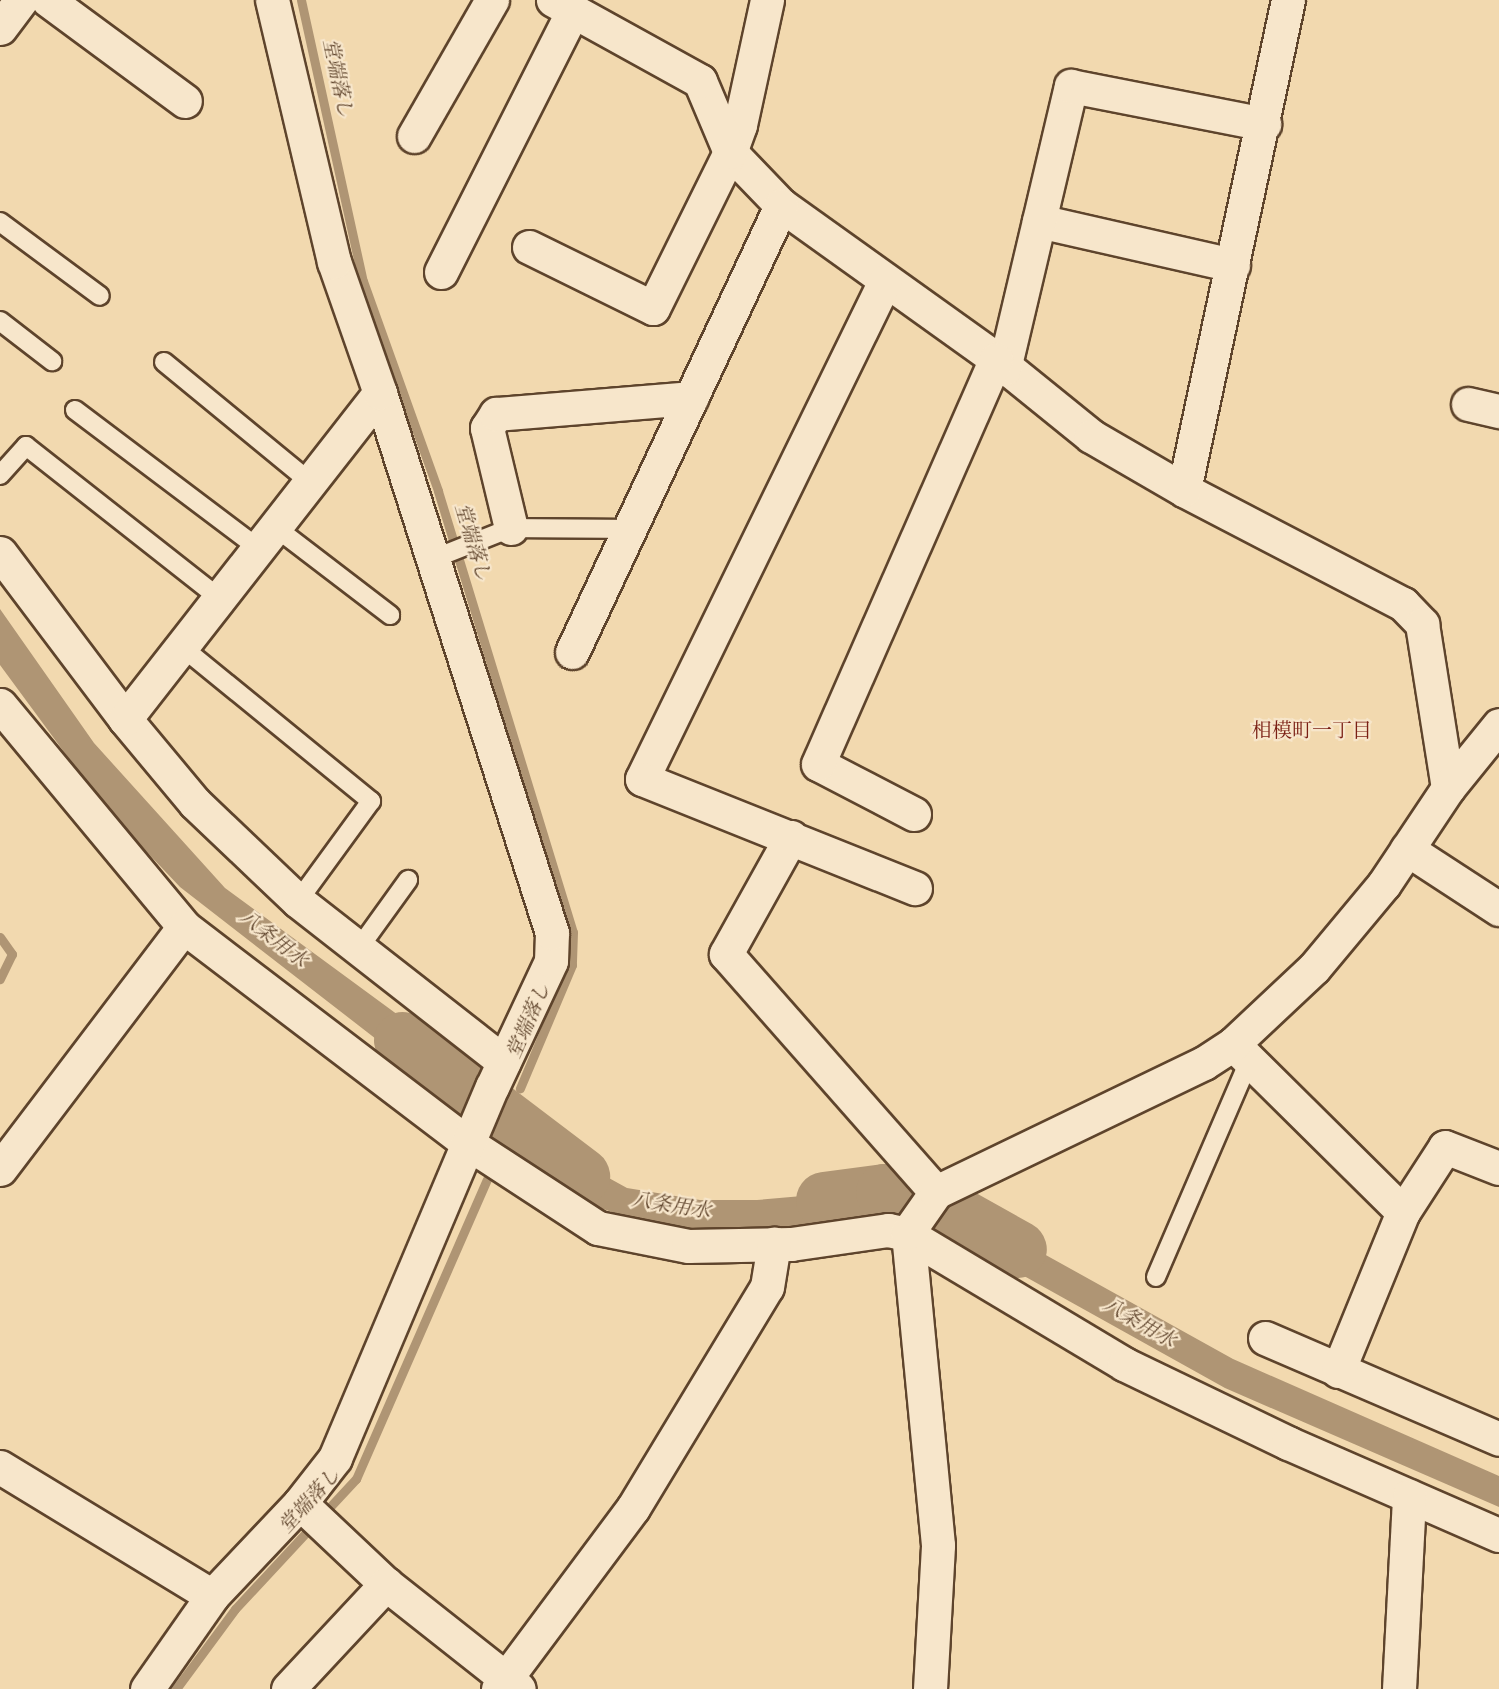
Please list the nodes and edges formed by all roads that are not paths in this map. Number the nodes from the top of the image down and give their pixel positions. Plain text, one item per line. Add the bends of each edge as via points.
1 (21, 0) edge
2 (48, 0) edge
3 (272, 0) edge
4 (492, 0) edge
5 (766, 0) edge
6 (1288, 0) edge
7 (563, 6) edge
8 (0, 28) edge
9 (185, 101) dead end
10 (1263, 124) junction
11 (414, 136) dead end
12 (730, 152) junction
13 (781, 205) junction
14 (1039, 221) junction
15 (0, 222) edge
16 (529, 247) dead end
17 (1233, 265) junction
18 (441, 272) dead end
19 (885, 281) junction
20 (100, 296) dead end
21 (0, 321) edge
22 (52, 361) dead end
23 (164, 362) dead end
24 (1000, 364) junction
25 (380, 393) junction
26 (691, 398) junction
27 (75, 410) dead end
28 (0, 475) edge
29 (310, 482) junction
30 (1184, 490) junction
31 (511, 528) junction
32 (630, 529) junction
33 (267, 538) junction
34 (0, 553) edge
35 (434, 558) junction
36 (219, 598) junction
37 (390, 615) dead end
38 (182, 647) junction
39 (572, 652) dead end
40 (0, 705) edge
41 (125, 719) junction
42 (1499, 725) edge
43 (1448, 788) junction
44 (914, 814) dead end
45 (791, 837) junction
46 (1407, 849) junction
47 (408, 880) dead end
48 (915, 888) dead end
49 (298, 901) junction
50 (1499, 909) edge
51 (184, 927) junction
52 (359, 948) junction
53 (1241, 1051) junction
54 (498, 1075) junction
55 (472, 1136) junction
56 (1499, 1168) edge
57 (0, 1169) edge
58 (935, 1193) junction
59 (1403, 1212) junction
60 (908, 1233) junction
61 (774, 1244) junction
62 (1156, 1277) dead end
63 (1265, 1338) dead end
64 (1338, 1371) junction
65 (1499, 1439) edge
66 (0, 1467) edge
67 (1408, 1496) junction
68 (301, 1504) junction
69 (1499, 1535) edge
70 (386, 1584) junction
71 (212, 1596) junction
72 (507, 1685) edge
73 (147, 1689) edge
74 (288, 1689) edge
75 (930, 1689) edge
76 (1399, 1689) edge

1 - 8 street
2 - 9 street
3 - 25 street via 334,262
4 - 11 street
5 - 12 street via 740,125
6 - 10 street
7 - 12 street via 700,81
7 - 18 street
10 - 14 street via 1071,86
10 - 17 street
12 - 13 street
12 - 16 street via 653,308
13 - 19 street
13 - 26 street
14 - 17 street
14 - 24 street
15 - 20 lane
17 - 30 street
19 - 24 street
19 - 45 street via 642,779
21 - 22 lane
23 - 29 lane
24 - 30 street via 1091,436
24 - 44 street via 818,764
25 - 29 street
25 - 35 street
26 - 31 street via 496,414 487,428
26 - 32 street
27 - 33 lane
28 - 36 lane via 26,447
29 - 33 street
30 - 43 street via 1403,604 1422,624
31 - 32 lane
31 - 35 lane
32 - 39 street
33 - 36 street
33 - 37 lane
34 - 41 street
35 - 54 street via 552,933 551,961
36 - 38 street
38 - 41 street
38 - 49 lane via 371,801
40 - 51 street
41 - 49 street via 195,803
42 - 43 street
43 - 46 street
45 - 48 street
45 - 58 street via 726,954
46 - 50 street
46 - 53 street via 1384,884
47 - 52 lane
49 - 52 street
51 - 55 street
51 - 57 street
52 - 54 street
53 - 58 street via 1204,1063
53 - 59 street
53 - 62 lane
54 - 55 street
55 - 61 street via 598,1228 688,1246
55 - 68 street via 335,1458
56 - 59 street via 1445,1147
58 - 60 street
59 - 64 street
60 - 61 street via 888,1230
60 - 67 street via 1124,1364
60 - 75 street via 938,1545
61 - 72 street via 767,1287 633,1508
63 - 64 street
64 - 65 street
66 - 71 street
67 - 69 street
67 - 76 street
68 - 70 street
68 - 71 street
70 - 72 street
70 - 74 street
71 - 73 street

